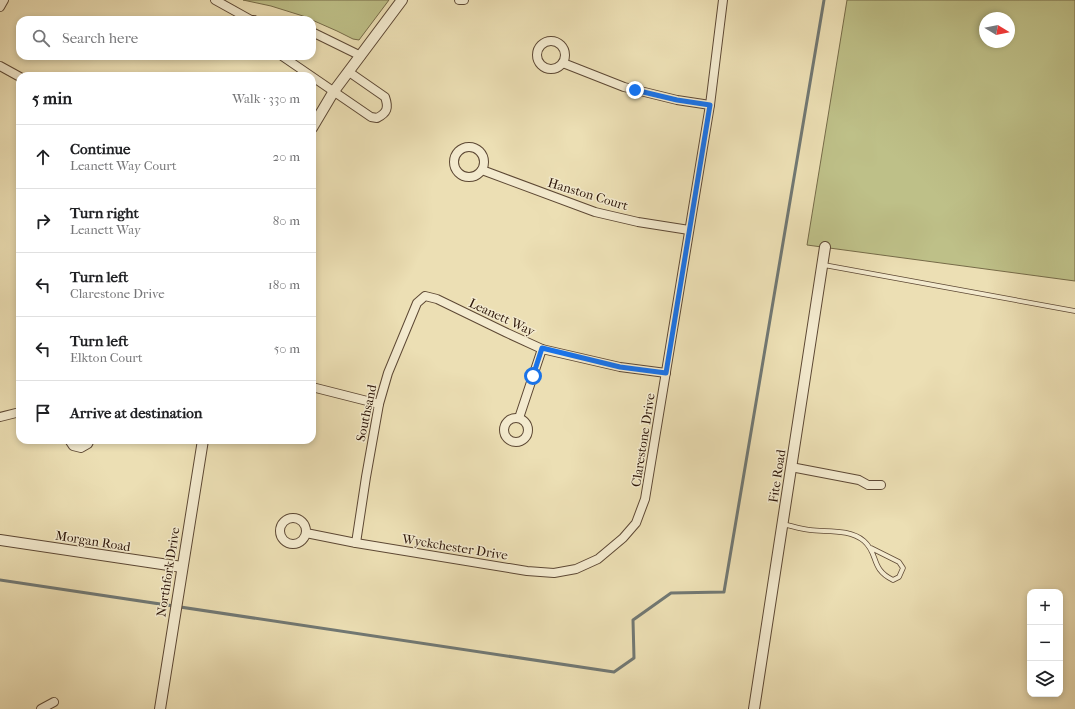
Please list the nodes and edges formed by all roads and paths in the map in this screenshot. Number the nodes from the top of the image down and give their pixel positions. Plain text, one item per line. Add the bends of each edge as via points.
1 (4, 0) edge
2 (215, 0) edge
3 (402, 0) edge
4 (459, 0) edge
5 (464, 0) edge
6 (724, 0) edge
7 (0, 7) edge
8 (245, 16) edge
9 (316, 34) edge
10 (361, 56) junction
11 (288, 60) edge
12 (563, 63) dead end
13 (0, 66) edge
14 (306, 72) edge
15 (349, 72) junction
16 (16, 75) edge
17 (316, 79) edge
18 (334, 91) junction
19 (710, 105) junction
20 (316, 121) edge
21 (482, 170) dead end
22 (689, 230) junction
23 (825, 247) dead end
24 (822, 265) junction
25 (425, 296) joint
26 (1075, 311) edge
27 (542, 348) junction
28 (666, 373) junction
29 (316, 388) edge
30 (379, 404) junction
31 (16, 413) edge
32 (0, 417) edge
33 (519, 418) dead end
34 (71, 444) edge
35 (88, 444) edge
36 (202, 444) edge
37 (791, 468) junction
38 (881, 485) dead end
39 (782, 524) junction
40 (306, 533) dead end
41 (0, 540) edge
42 (356, 543) junction
43 (871, 548) junction
44 (598, 559) joint
45 (182, 567) junction
46 (54, 702) dead end
47 (41, 709) edge
48 (160, 709) edge
49 (754, 709) edge

1 - 7 street
2 - 8 street
3 - 10 street
4 - 5 street
6 - 19 street, Clarestone Drive
9 - 10 street
10 - 15 street
11 - 14 street
12 - 19 street via 624,87
13 - 16 street
15 - 18 street
15 - 18 street via 385,98 388,104 386,111 377,118 371,117
17 - 18 street
18 - 20 street
19 - 22 street, Clarestone Drive
21 - 22 street, Hanston Court via 595,212
22 - 28 street, Clarestone Drive
23 - 24 street, Fite Road
24 - 26 lane
24 - 37 street, Fite Road
25 - 27 street, Leanett Way
25 - 30 street, Southsand via 414,310 388,373
27 - 28 street, Leanett Way via 620,367
27 - 33 street
28 - 44 street, Clarestone Drive via 645,499 636,522 623,538
29 - 30 street
30 - 42 street, Southsand
31 - 32 street
34 - 35 street via 81,448
36 - 45 street, Northfork Drive
37 - 38 street via 859,480 868,485
37 - 39 street, Fite Road
39 - 43 lane via 809,530 848,533 864,540
39 - 49 street, Fite Road
40 - 42 street, Wyckchester Drive
41 - 45 street, Morgan Road
42 - 44 street, Wyckchester Drive via 527,571 554,573 576,569
43 - 43 lane via 877,568 888,578 893,580 899,577 903,568 899,562
45 - 48 street, Northfork Drive
46 - 47 street

